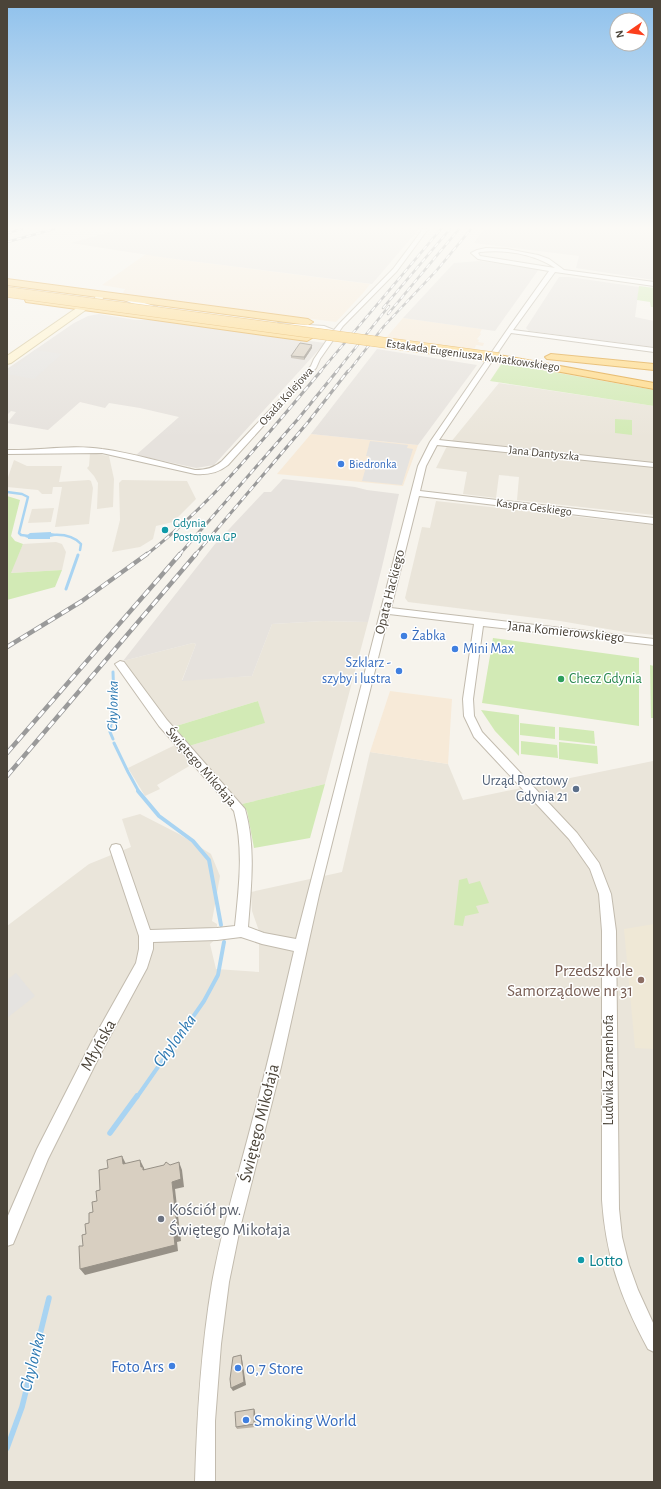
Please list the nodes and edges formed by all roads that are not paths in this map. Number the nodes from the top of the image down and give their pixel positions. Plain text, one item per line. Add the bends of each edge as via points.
1 (18, 298) edge
2 (58, 298) edge
3 (89, 298) edge
4 (99, 298) edge
5 (125, 298) edge
6 (131, 298) edge
7 (367, 298) edge
8 (532, 298) edge
9 (84, 307) junction
10 (106, 310) junction
11 (509, 331) junction
12 (336, 334) junction
13 (398, 342) junction
14 (654, 350) edge
15 (499, 355) junction
16 (7, 362) edge
17 (654, 367) edge
18 (654, 374) edge
19 (654, 379) edge
20 (654, 386) edge
21 (434, 442) junction
22 (7, 452) edge
23 (654, 465) edge
24 (414, 493) junction
25 (654, 521) edge
26 (385, 610) junction
27 (479, 622) junction
28 (654, 642) edge
29 (120, 664) dead end
30 (116, 849) dead end
31 (241, 931) junction
32 (146, 936) junction
33 (300, 946) junction
34 (7, 1238) edge
35 (654, 1343) edge
36 (205, 1482) edge

1 - 9 highway
2 - 13 highway, Estakada Eugeniusza Kwiatkowskiego, bridge
3 - 13 highway, Estakada Eugeniusza Kwiatkowskiego
4 - 9 main road via 98,302
5 - 12 street via 141,305 324,328
6 - 13 highway via 308,322
7 - 12 street, Osada Kolejowa via 341,325
8 - 11 street, Opata Hackiego
9 - 10 highway
9 - 16 main road
10 - 12 street via 136,310 318,335
10 - 13 highway, bridge via 307,338
11 - 14 street
11 - 21 street, Opata Hackiego
12 - 22 street, Osada Kolejowa via 317,359 314,368 217,469 195,472 102,451 25,454
13 - 15 highway, Estakada Eugeniusza Kwiatkowskiego, bridge
15 - 17 highway
15 - 18 highway, Estakada Eugeniusza Kwiatkowskiego
15 - 19 highway, Estakada Eugeniusza Kwiatkowskiego
15 - 20 highway
21 - 23 street, Jana Dantyszka
21 - 24 street, Opata Hackiego via 422,466
24 - 25 street, Kaspra Geskiego
24 - 26 street, Opata Hackiego
26 - 27 street
26 - 33 street, Opata Hackiego
27 - 28 street, Jana Komierowskiego
27 - 35 street, Ludwika Zamenhofa via 468,699 469,716 473,726 489,747 581,846 595,867 605,894 609,930 610,1200 614,1237 620,1265 637,1310
29 - 31 street, Świętego Mikołaja via 163,723 238,810 247,850
30 - 32 street, Młyńska
31 - 32 street
31 - 33 street
32 - 34 street, Młyńska via 142,964 42,1154
33 - 36 street, Świętego Mikołaja via 274,1067 221,1282 206,1413

